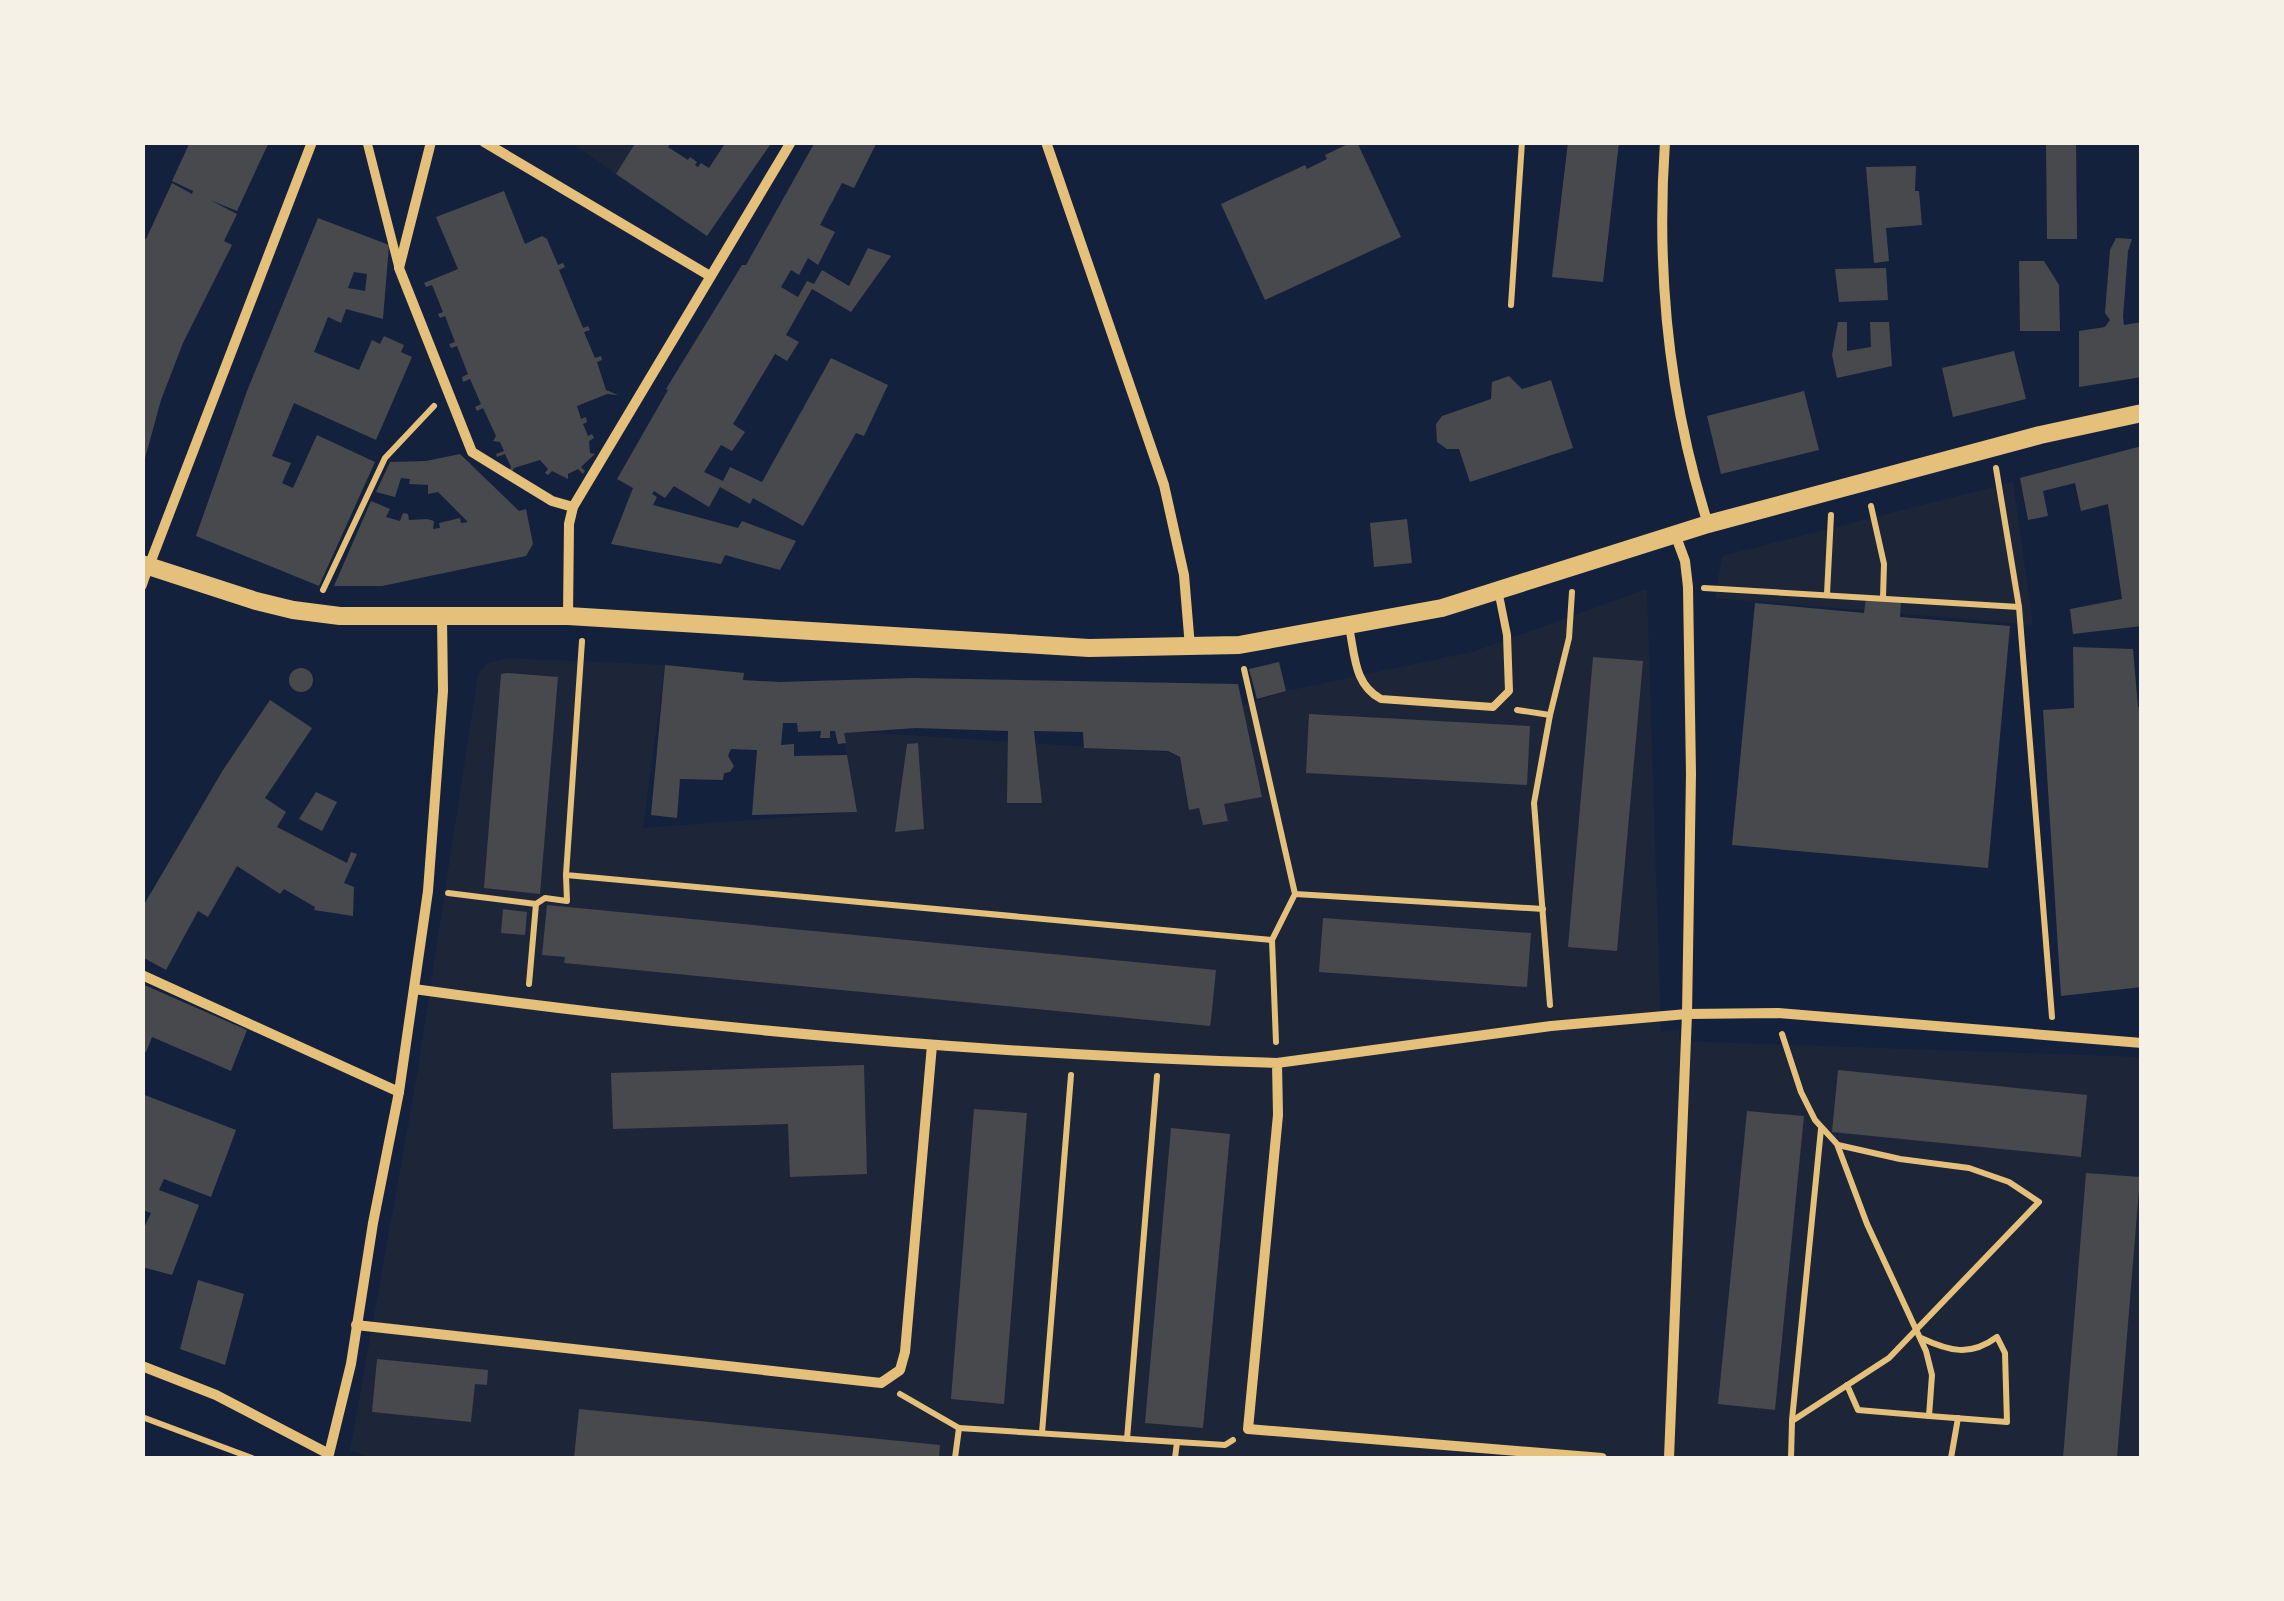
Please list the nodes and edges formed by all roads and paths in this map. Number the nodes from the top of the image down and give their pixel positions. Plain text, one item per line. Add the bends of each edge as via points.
1 (312, 142) edge
2 (367, 142) edge
3 (431, 142) edge
4 (484, 142) edge
5 (791, 142) edge
6 (1046, 142) edge
7 (1522, 142) edge
8 (1665, 142) edge
9 (399, 268) junction
10 (710, 276) junction
11 (1511, 305) dead end
12 (448, 392) junction
13 (2142, 413) edge
14 (1991, 448) junction
15 (1832, 490) junction
16 (573, 508) junction
17 (1708, 524) junction
18 (1875, 524) dead end
19 (1675, 534) junction
20 (146, 565) edge
21 (1574, 566) junction
22 (142, 586) edge
23 (1688, 587) junction
24 (1498, 590) junction
25 (1827, 594) junction
26 (1882, 598) junction
27 (2019, 607) junction
28 (576, 616) junction
29 (442, 618) junction
30 (308, 621) junction
31 (1350, 627) junction
32 (1239, 645) junction
33 (1190, 647) junction
34 (566, 875) junction
35 (428, 891) junction
36 (1296, 894) junction
37 (536, 904) junction
38 (1543, 909) junction
39 (1272, 940) junction
40 (142, 975) edge
41 (414, 990) junction
42 (526, 1005) junction
43 (1686, 1014) junction
44 (1778, 1014) junction
45 (1551, 1026) junction
46 (2054, 1038) junction
47 (2142, 1044) edge
48 (932, 1045) junction
49 (1073, 1056) junction
50 (1158, 1060) junction
51 (1277, 1064) junction
52 (399, 1092) junction
53 (1821, 1127) junction
54 (1837, 1144) junction
55 (356, 1325) junction
56 (1916, 1328) junction
57 (1920, 1338) junction
58 (142, 1366) edge
59 (882, 1383) junction
60 (1847, 1385) junction
61 (1929, 1416) junction
62 (142, 1417) edge
63 (1958, 1418) junction
64 (1792, 1421) junction
65 (959, 1428) junction
66 (1248, 1430) junction
67 (1042, 1432) junction
68 (1128, 1439) junction
69 (1177, 1442) junction
70 (252, 1458) edge
71 (956, 1458) edge
72 (1175, 1458) edge
73 (1602, 1458) edge
74 (1669, 1458) edge
75 (1791, 1458) edge
76 (1950, 1458) edge

1 - 20 street
2 - 9 street
3 - 9 street
4 - 10 street
5 - 10 street
6 - 33 street via 1164,485 1184,575
7 - 11 path
8 - 17 street via 1668,337
9 - 12 street
10 - 16 street
12 - 16 street via 472,452
12 - 30 path via 385,458
13 - 14 street
14 - 15 street
14 - 27 path
15 - 17 street
15 - 25 path
16 - 28 street
17 - 19 street
18 - 26 path via 1884,564
19 - 21 street
19 - 23 street
20 - 22 street
20 - 30 street
21 - 24 street
21 - 38 path via 1570,638 1534,803
23 - 25 path
23 - 43 street
24 - 31 street
24 - 31 lane via 1509,691 1494,707 1381,699 1368,692
25 - 26 path
26 - 27 path
27 - 46 path
28 - 29 street
28 - 33 street via 1089,648
28 - 34 path
29 - 30 street
29 - 35 street
31 - 32 street
32 - 33 street
32 - 36 path
34 - 37 path via 567,901 544,898
34 - 39 path
35 - 37 path
35 - 41 street
36 - 38 path
36 - 39 path
37 - 42 path
38 - 45 path
39 - 51 path
40 - 52 street
41 - 42 street
41 - 52 street
42 - 48 street
43 - 44 street
43 - 45 street
43 - 74 street
44 - 46 street
44 - 53 path via 1794,1074
45 - 51 street
46 - 47 street
48 - 49 street
48 - 59 street via 905,1352 900,1370
49 - 50 street
49 - 67 path
50 - 51 street
50 - 68 path
51 - 66 street via 1278,1115
52 - 55 street
53 - 54 path
53 - 64 path
54 - 56 path
54 - 56 path via 1969,1168 2039,1202
55 - 58 street via 329,1454 216,1395
55 - 59 street
56 - 57 path
56 - 60 path via 1890,1358
57 - 61 path via 1932,1375
57 - 63 path via 1970,1351 1997,1337 2004,1353 2007,1422
59 - 65 path
60 - 61 path via 1858,1410
60 - 64 path
61 - 63 path
62 - 70 path
63 - 76 path
64 - 75 path
65 - 67 path
65 - 71 path
66 - 69 path via 1224,1445
66 - 73 street
67 - 68 path
68 - 69 path
69 - 72 path

